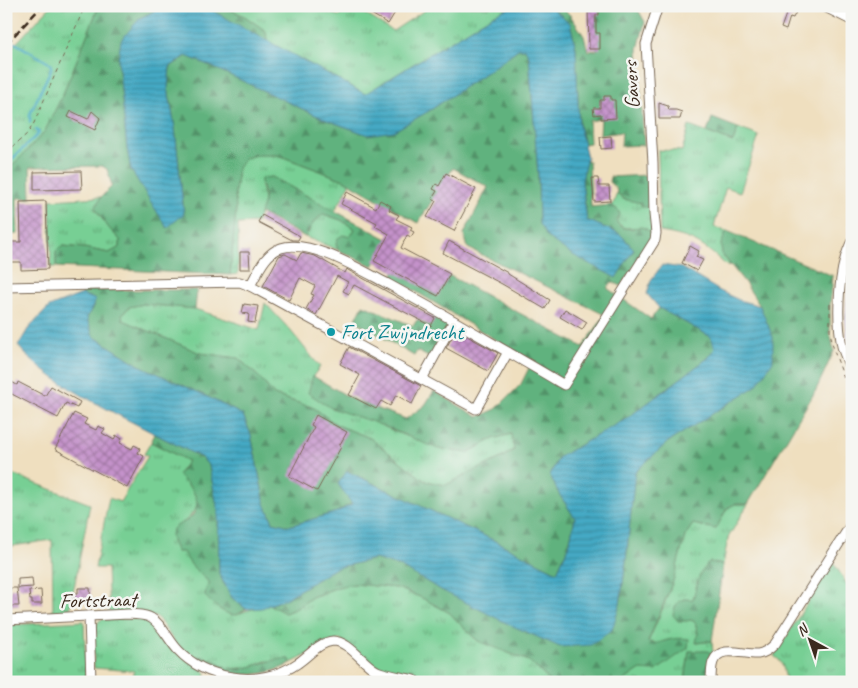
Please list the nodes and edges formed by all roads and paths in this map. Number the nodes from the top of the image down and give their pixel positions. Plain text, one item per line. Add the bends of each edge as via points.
1 (85, 6) edge
2 (658, 6) edge
3 (824, 6) edge
4 (852, 20) edge
5 (6, 153) edge
6 (852, 241) edge
7 (842, 276) junction
8 (852, 278) edge
9 (250, 286) junction
10 (6, 287) edge
11 (454, 321) junction
12 (508, 352) junction
13 (852, 372) edge
14 (422, 379) junction
15 (852, 523) edge
16 (89, 616) junction
17 (6, 620) edge
18 (91, 682) edge
19 (416, 682) edge
20 (711, 682) edge

1 - 5 path via 34,124 28,134
2 - 12 street, Gavers via 646,44 655,240 564,385
3 - 4 main road
6 - 7 street
7 - 8 street
7 - 13 street via 840,331
9 - 10 street via 240,282
9 - 11 street via 274,252 299,246 342,259
9 - 14 street
11 - 12 street
11 - 14 street
12 - 14 street via 476,409
15 - 20 street via 775,644 759,654 722,652 712,664
16 - 17 street, Fortstraat
16 - 18 street
16 - 19 street, Fortstraat via 129,614 151,618 178,650 195,664 234,678 275,675 297,664 324,643 337,641 376,671

